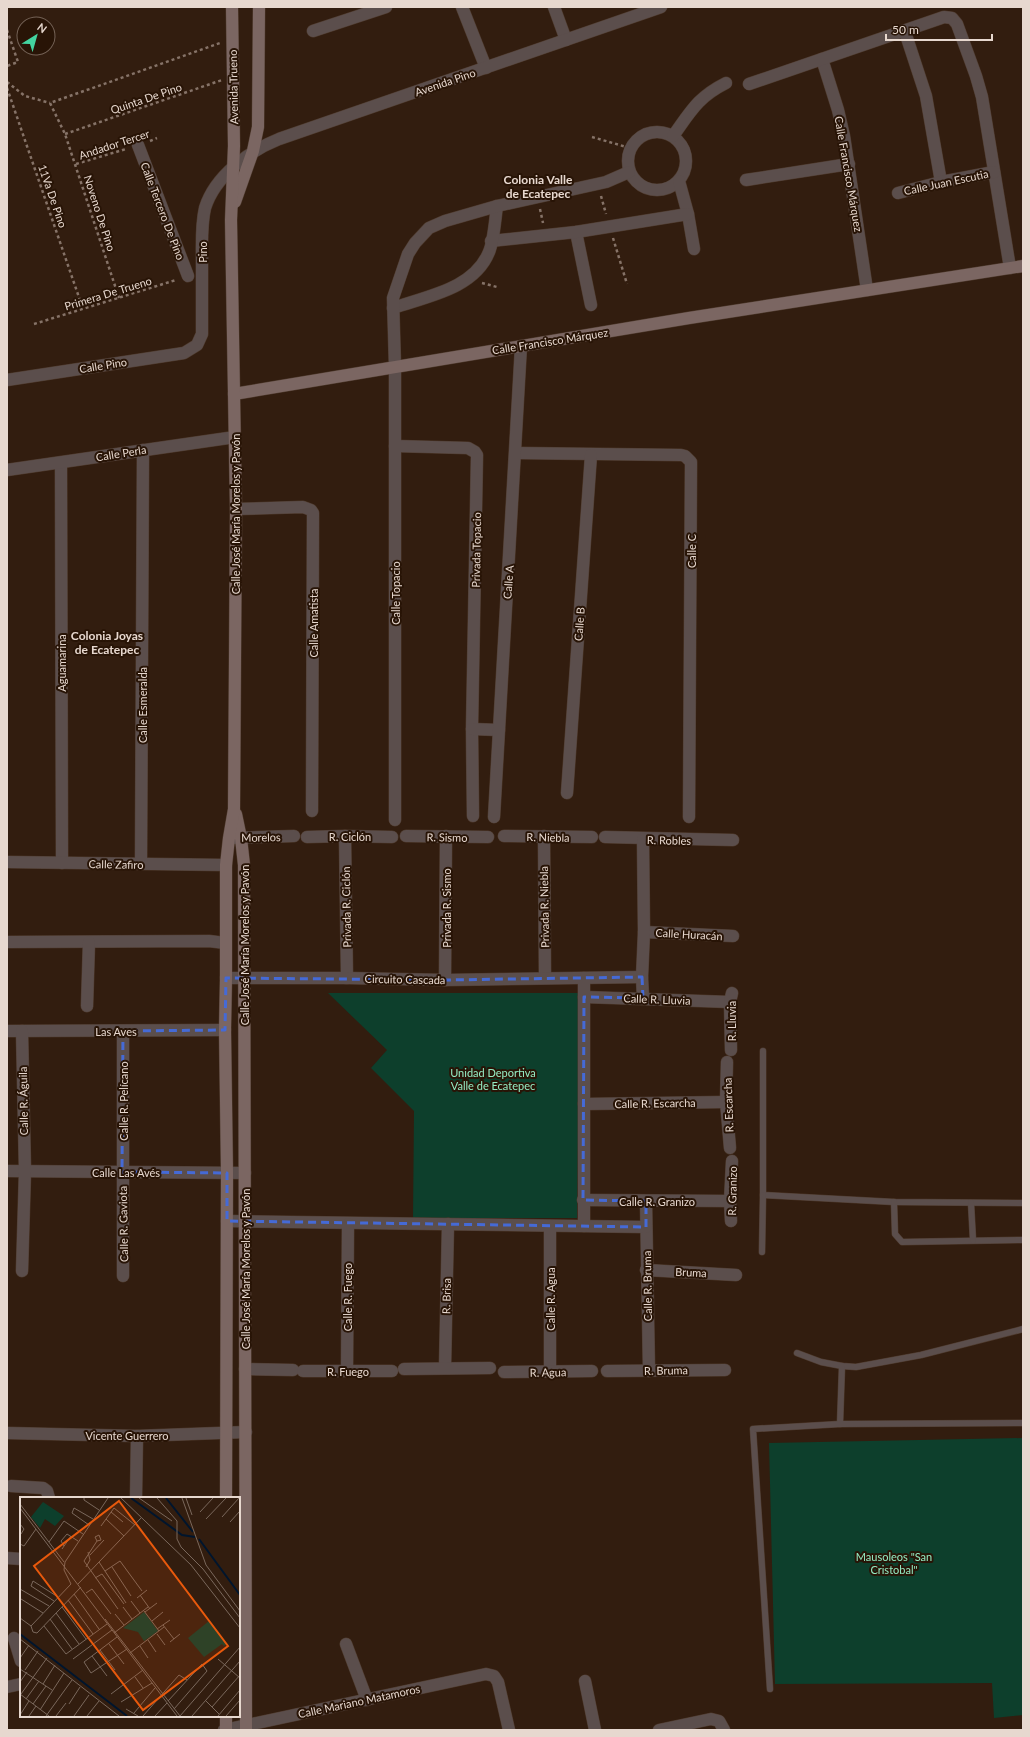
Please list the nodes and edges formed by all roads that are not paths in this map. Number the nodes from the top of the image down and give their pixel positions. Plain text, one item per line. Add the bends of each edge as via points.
1 (232, 7) edge
2 (259, 7) edge
3 (386, 7) edge
4 (462, 7) edge
5 (554, 7) edge
6 (661, 7) edge
7 (348, 13) edge
8 (313, 31) dead end
9 (905, 32) junction
10 (566, 40) junction
11 (822, 59) junction
12 (486, 68) junction
13 (726, 83) dead end
14 (749, 84) dead end
15 (673, 136) junction
16 (138, 145) road end
17 (253, 151) junction
18 (849, 164) junction
19 (233, 167) junction
20 (629, 172) junction
21 (994, 172) junction
22 (746, 180) dead end
23 (679, 181) junction
24 (941, 182) junction
25 (898, 193) dead end
26 (497, 206) junction
27 (688, 214) junction
28 (231, 220) junction
29 (576, 232) junction
30 (491, 241) junction
31 (694, 248) dead end
32 (1023, 266) edge
33 (1010, 268) junction
34 (188, 276) road end
35 (867, 290) junction
36 (591, 305) dead end
37 (393, 308) junction
38 (197, 345) joint
39 (521, 346) junction
40 (395, 367) junction
41 (8, 377) edge
42 (234, 394) junction
43 (235, 437) junction
44 (395, 446) junction
45 (143, 450) junction
46 (516, 453) junction
47 (591, 455) junction
48 (61, 463) junction
49 (7, 470) edge
50 (236, 509) junction
51 (472, 729) junction
52 (499, 730) junction
53 (568, 793) dead end
54 (234, 809) junction
55 (312, 811) dead end
56 (473, 816) dead end
57 (494, 817) dead end
58 (689, 818) dead end
59 (395, 820) dead end
60 (294, 836) dead end
61 (345, 836) junction
62 (406, 836) dead end
63 (446, 836) junction
64 (504, 836) dead end
65 (544, 836) junction
66 (307, 837) dead end
67 (392, 837) dead end
68 (488, 837) dead end
69 (592, 837) dead end
70 (605, 837) dead end
71 (229, 838) junction
72 (241, 838) junction
73 (644, 839) junction
74 (733, 840) dead end
75 (7, 862) edge
76 (62, 863) junction
77 (141, 864) junction
78 (226, 865) junction
79 (644, 932) junction
80 (733, 936) dead end
81 (7, 942) edge
82 (89, 942) junction
83 (225, 943) junction
84 (642, 977) junction
85 (226, 978) junction
86 (245, 978) junction
87 (347, 978) junction
88 (545, 978) junction
89 (584, 978) junction
90 (445, 980) junction
91 (584, 997) junction
92 (731, 997) joint
93 (643, 998) junction
94 (88, 1006) dead end
95 (7, 1030) edge
96 (225, 1030) junction
97 (22, 1031) junction
98 (123, 1031) junction
99 (731, 1050) dead end
100 (763, 1051) dead end
101 (727, 1062) dead end
102 (726, 1102) junction
103 (584, 1104) junction
104 (730, 1148) dead end
105 (732, 1161) dead end
106 (7, 1171) edge
107 (25, 1172) junction
108 (122, 1172) junction
109 (227, 1173) junction
110 (245, 1173) junction
111 (764, 1195) junction
112 (583, 1200) junction
113 (646, 1201) junction
114 (730, 1201) junction
115 (894, 1202) junction
116 (971, 1203) junction
117 (1023, 1203) edge
118 (227, 1221) junction
119 (245, 1221) junction
120 (731, 1221) dead end
121 (348, 1224) junction
122 (448, 1224) junction
123 (550, 1226) junction
124 (584, 1226) junction
125 (646, 1228) junction
126 (973, 1240) junction
127 (1023, 1240) edge
128 (762, 1252) dead end
129 (646, 1270) junction
130 (22, 1271) dead end
131 (736, 1275) dead end
132 (123, 1276) dead end
133 (1023, 1328) edge
134 (797, 1353) dead end
135 (842, 1366) junction
136 (445, 1368) junction
137 (490, 1368) dead end
138 (245, 1369) junction
139 (347, 1370) junction
140 (725, 1370) dead end
141 (592, 1371) dead end
142 (606, 1371) dead end
143 (648, 1371) junction
144 (504, 1372) dead end
145 (550, 1372) junction
146 (1023, 1423) edge
147 (840, 1424) junction
148 (246, 1432) junction
149 (7, 1433) edge
150 (226, 1434) junction
151 (137, 1436) junction
152 (11, 1486) dead end
153 (49, 1497) edge
154 (136, 1497) edge
155 (226, 1497) edge
156 (7, 1558) edge
157 (20, 1559) edge
158 (14, 1638) dead end
159 (346, 1644) dead end
160 (20, 1658) edge
161 (585, 1681) dead end
162 (20, 1684) edge
163 (7, 1687) edge
164 (770, 1689) dead end
165 (368, 1700) junction
166 (226, 1717) edge
167 (721, 1726) edge
168 (246, 1728) edge
169 (225, 1730) edge
170 (510, 1730) edge
171 (595, 1730) edge
172 (660, 1730) edge

1 - 19 street, Avenida Trueno
2 - 17 street via 258,127
3 - 7 street
4 - 12 street
5 - 10 street
6 - 10 street, Avenida Pino
7 - 8 street
9 - 11 street
9 - 21 street, Calle Juan Escutia via 944,17 952,18 957,24 979,86
9 - 24 street via 926,96
10 - 12 street, Avenida Pino
11 - 14 street
11 - 18 street, Calle Francisco Márquez via 838,110
12 - 17 street, Avenida Pino via 279,139
13 - 15 street via 700,99
15 - 20 street via 656,131 640,136 630,148 627,160
15 - 23 street via 682,145 686,157 686,170
16 - 34 street, Calle Tercero De Pino
17 - 19 street, Avenida Pino
17 - 28 street, Calle José María Morelos y Pavón via 234,204
18 - 22 street
18 - 35 street, Calle Francisco Márquez
19 - 28 street, Calle José María Morelos y Pavón
19 - 38 street, Pino via 205,208 202,233 202,334
20 - 23 street via 638,184 652,190 667,189
20 - 26 street, Calle Topacio via 606,182
21 - 24 street, Calle Juan Escutia
21 - 33 street, Calle Juan Escutia
23 - 27 street
24 - 25 street, Calle Juan Escutia
26 - 30 street
26 - 37 street, Calle Topacio via 429,228 408,254 393,298
27 - 29 street
27 - 31 street
28 - 42 street, Calle José María Morelos y Pavón
29 - 30 street
29 - 36 street
30 - 37 street via 481,266 468,279
32 - 33 street, Calle Francisco Márquez
33 - 35 street, Calle Francisco Márquez
35 - 39 street, Calle Francisco Márquez
37 - 40 street, Calle Topacio
38 - 41 street, Calle Pino via 184,353
39 - 40 street, Calle Francisco Márquez
39 - 46 street, Calle A
40 - 42 street, Calle Francisco Márquez
40 - 44 street, Calle Topacio
42 - 43 street, Calle José María Morelos y Pavón
43 - 45 street, Calle Perla
43 - 50 street, Calle José María Morelos y Pavón
44 - 51 street, Privada Topacio via 468,448 477,455
44 - 59 street, Calle Topacio
45 - 48 street, Calle Perla
45 - 77 street, Calle Esmeralda
46 - 47 street, Calle C
46 - 52 street, Calle A
47 - 53 street, Calle B
47 - 58 street, Calle C via 681,455 691,462
48 - 49 street, Calle Perla
48 - 76 street, Aguamarina
50 - 54 street, Calle José María Morelos y Pavón
50 - 55 street, Calle Amatista via 303,507 313,513
51 - 52 street
51 - 56 street, Privada Topacio
52 - 57 street, Calle A
54 - 71 street, Calle José María Morelos y Pavón
54 - 72 street, Calle José María Morelos y Pavón
60 - 72 street, Morelos
61 - 66 street, R. Ciclón
61 - 67 street, R. Ciclón
61 - 87 street, Privada R. Ciclón
62 - 63 street, R. Sismo
63 - 68 street, R. Sismo
63 - 90 street, Privada R. Sismo
64 - 65 street, R. Niebla
65 - 69 street, R. Niebla
65 - 88 street, Privada R. Niebla
70 - 73 street, R. Robles
71 - 72 street, Morelos
71 - 78 street, Calle José María Morelos y Pavón
72 - 86 street, Calle José María Morelos y Pavón via 244,866
73 - 74 street, R. Robles
73 - 79 street
75 - 76 street, Calle Zafiro
76 - 77 street, Calle Zafiro
77 - 78 street, Calle Zafiro
78 - 83 street, Calle José María Morelos y Pavón
79 - 80 street, Calle Huracán
79 - 84 street
81 - 82 street
82 - 83 street
82 - 94 street
83 - 85 street, Calle José María Morelos y Pavón
84 - 89 street, Circuito Cascada
84 - 93 street
85 - 86 street, Circuito Cascada
85 - 96 street, Calle José María Morelos y Pavón
86 - 87 street, Circuito Cascada
86 - 110 street, Calle José María Morelos y Pavón
87 - 90 street, Circuito Cascada
88 - 89 street, Circuito Cascada
88 - 90 street, Circuito Cascada
89 - 91 street
91 - 93 street, Calle R. Lluvia
91 - 103 street
92 - 93 street, Calle R. Lluvia
92 - 99 street, R. Lluvia
95 - 97 street, Las Aves
96 - 98 street, Las Aves
96 - 109 street, Calle José María Morelos y Pavón
97 - 98 street, Las Aves
97 - 107 street, Calle R. Águila
98 - 108 street, Calle R. Pelícano
100 - 111 lane
101 - 102 street, R. Escarcha
102 - 103 street, Calle R. Escarcha
102 - 104 street, R. Escarcha
103 - 112 street
105 - 114 street, R. Granizo
106 - 107 street, Calle Las Avés
107 - 108 street, Calle Las Avés
107 - 130 street, Calle R. Águila
108 - 109 street, Calle Las Avés
108 - 132 street, Calle R. Gaviota
109 - 110 street, Calle Las Avés
109 - 118 street, Calle José María Morelos y Pavón
110 - 119 street, Calle José María Morelos y Pavón
111 - 115 lane
111 - 128 lane
112 - 113 street, Calle R. Granizo
112 - 124 street
113 - 114 street, Calle R. Granizo
113 - 125 street, Calle R. Bruma
114 - 120 street, R. Granizo
115 - 116 lane
115 - 126 lane via 895,1234 902,1242
116 - 117 lane
116 - 126 lane
118 - 119 street
118 - 150 street, Calle José María Morelos y Pavón
119 - 121 street
119 - 138 street, Calle José María Morelos y Pavón
121 - 122 street
121 - 139 street, Calle R. Fuego
122 - 123 street
122 - 136 street, R. Brisa
123 - 124 street
123 - 145 street, Calle R. Agua
124 - 125 street
125 - 129 street, Calle R. Bruma
126 - 127 lane
129 - 131 street, Bruma
129 - 143 street, Calle R. Bruma
133 - 135 lane via 921,1355 856,1367
134 - 135 lane
135 - 147 lane
136 - 137 street
136 - 139 street, R. Fuego
138 - 139 street, R. Fuego
138 - 148 street, Calle José María Morelos y Pavón
140 - 143 street, R. Bruma
141 - 145 street, R. Agua
142 - 143 street, R. Bruma
144 - 145 street, R. Agua
146 - 147 lane
147 - 164 lane via 754,1429
148 - 150 street, Vicente Guerrero
148 - 168 street, Calle José María Morelos y Pavón
149 - 151 street, Vicente Guerrero
150 - 151 street, Vicente Guerrero
150 - 155 street, Calle José María Morelos y Pavón
151 - 154 street
152 - 153 street via 43,1488
156 - 157 street
158 - 160 street
159 - 165 street
161 - 171 street
162 - 163 street
165 - 168 street, Calle Mariano Matamoros
165 - 170 street, Calle Mariano Matamoros via 486,1674 494,1676 498,1682
166 - 169 street
167 - 172 street via 711,1719
168 - 169 street, Calle Mariano Matamoros

